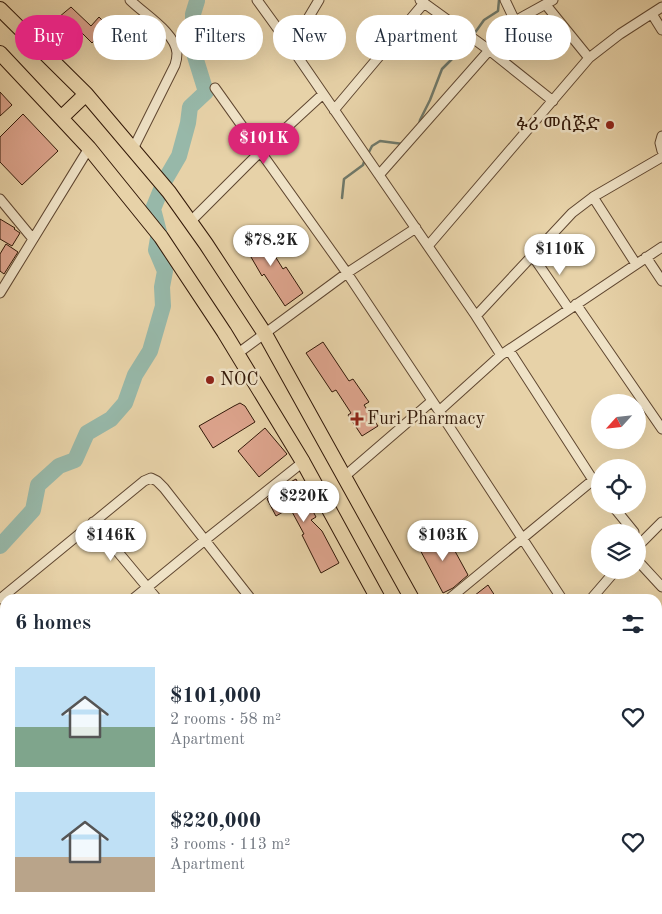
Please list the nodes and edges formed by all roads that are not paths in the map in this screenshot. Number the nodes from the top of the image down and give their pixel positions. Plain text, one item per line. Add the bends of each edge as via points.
1 (130, 0) edge
2 (257, 0) edge
3 (319, 0) edge
4 (505, 0) edge
5 (422, 1) edge
6 (550, 2) edge
7 (662, 7) edge
8 (0, 9) edge
9 (652, 14) junction
10 (310, 15) edge
11 (512, 15) edge
12 (526, 15) edge
13 (273, 23) edge
14 (662, 30) edge
15 (486, 48) edge
16 (0, 53) edge
17 (486, 53) edge
18 (589, 58) junction
19 (299, 60) edge
20 (502, 60) edge
21 (215, 88) dead end
22 (86, 94) junction
23 (323, 94) junction
24 (553, 101) junction
25 (334, 110) junction
26 (62, 118) junction
27 (662, 136) edge
28 (88, 148) junction
29 (133, 149) junction
30 (662, 151) edge
31 (260, 152) junction
32 (662, 157) edge
33 (379, 176) junction
34 (593, 197) junction
35 (0, 199) edge
36 (190, 222) junction
37 (416, 228) junction
38 (33, 239) junction
39 (428, 246) junction
40 (662, 247) edge
41 (532, 255) junction
42 (646, 257) junction
43 (636, 264) junction
44 (347, 273) junction
45 (662, 281) edge
46 (0, 293) edge
47 (572, 307) junction
48 (476, 316) junction
49 (265, 334) junction
50 (505, 352) junction
51 (237, 354) junction
52 (432, 401) junction
53 (439, 411) junction
54 (662, 429) edge
55 (303, 462) junction
56 (345, 476) junction
57 (591, 477) edge
58 (591, 482) edge
59 (619, 514) edge
60 (93, 522) junction
61 (662, 522) edge
62 (627, 524) edge
63 (646, 536) edge
64 (523, 538) junction
65 (205, 540) junction
66 (646, 570) edge
67 (608, 579) edge
68 (662, 587) edge
69 (147, 588) junction
70 (5, 594) edge
71 (139, 594) edge
72 (152, 594) edge
73 (247, 594) edge
74 (375, 594) edge
75 (409, 594) edge
76 (455, 594) edge
77 (559, 594) edge
78 (595, 594) edge

1 - 29 street via 168,33 177,54 175,66
2 - 13 street
3 - 10 street
4 - 11 street
5 - 15 street
5 - 25 street
6 - 12 street
6 - 18 street
7 - 9 street
8 - 22 main road
9 - 14 street
9 - 18 street
16 - 26 main road
17 - 33 street
18 - 24 street
19 - 23 street
20 - 24 street
21 - 31 street
22 - 26 main road
22 - 29 main road
23 - 25 street
23 - 31 street
24 - 39 street
25 - 33 street
26 - 28 main road
27 - 30 street
28 - 38 street
28 - 51 main road via 161,237
29 - 36 main road
31 - 36 street
31 - 44 street
32 - 34 street
33 - 37 street
34 - 41 street via 572,213
34 - 43 street
35 - 38 street
36 - 49 main road
37 - 39 street
37 - 44 street
38 - 46 street
39 - 48 street
40 - 42 street
41 - 47 street
41 - 48 street
42 - 43 street
42 - 45 street
43 - 47 street
44 - 49 street
44 - 52 street
47 - 50 street
47 - 54 street
48 - 50 street
49 - 51 street
49 - 56 main road
50 - 53 street
50 - 57 street
51 - 55 main road
52 - 53 street
52 - 56 street
53 - 64 street
55 - 65 street
55 - 74 main road
56 - 75 main road
58 - 64 street
59 - 62 street
60 - 65 street via 151,478 164,488
60 - 69 street
60 - 70 street
61 - 63 street
64 - 76 street
64 - 77 street
65 - 69 street
65 - 73 street
66 - 68 street
67 - 78 street
69 - 71 street
69 - 72 street

